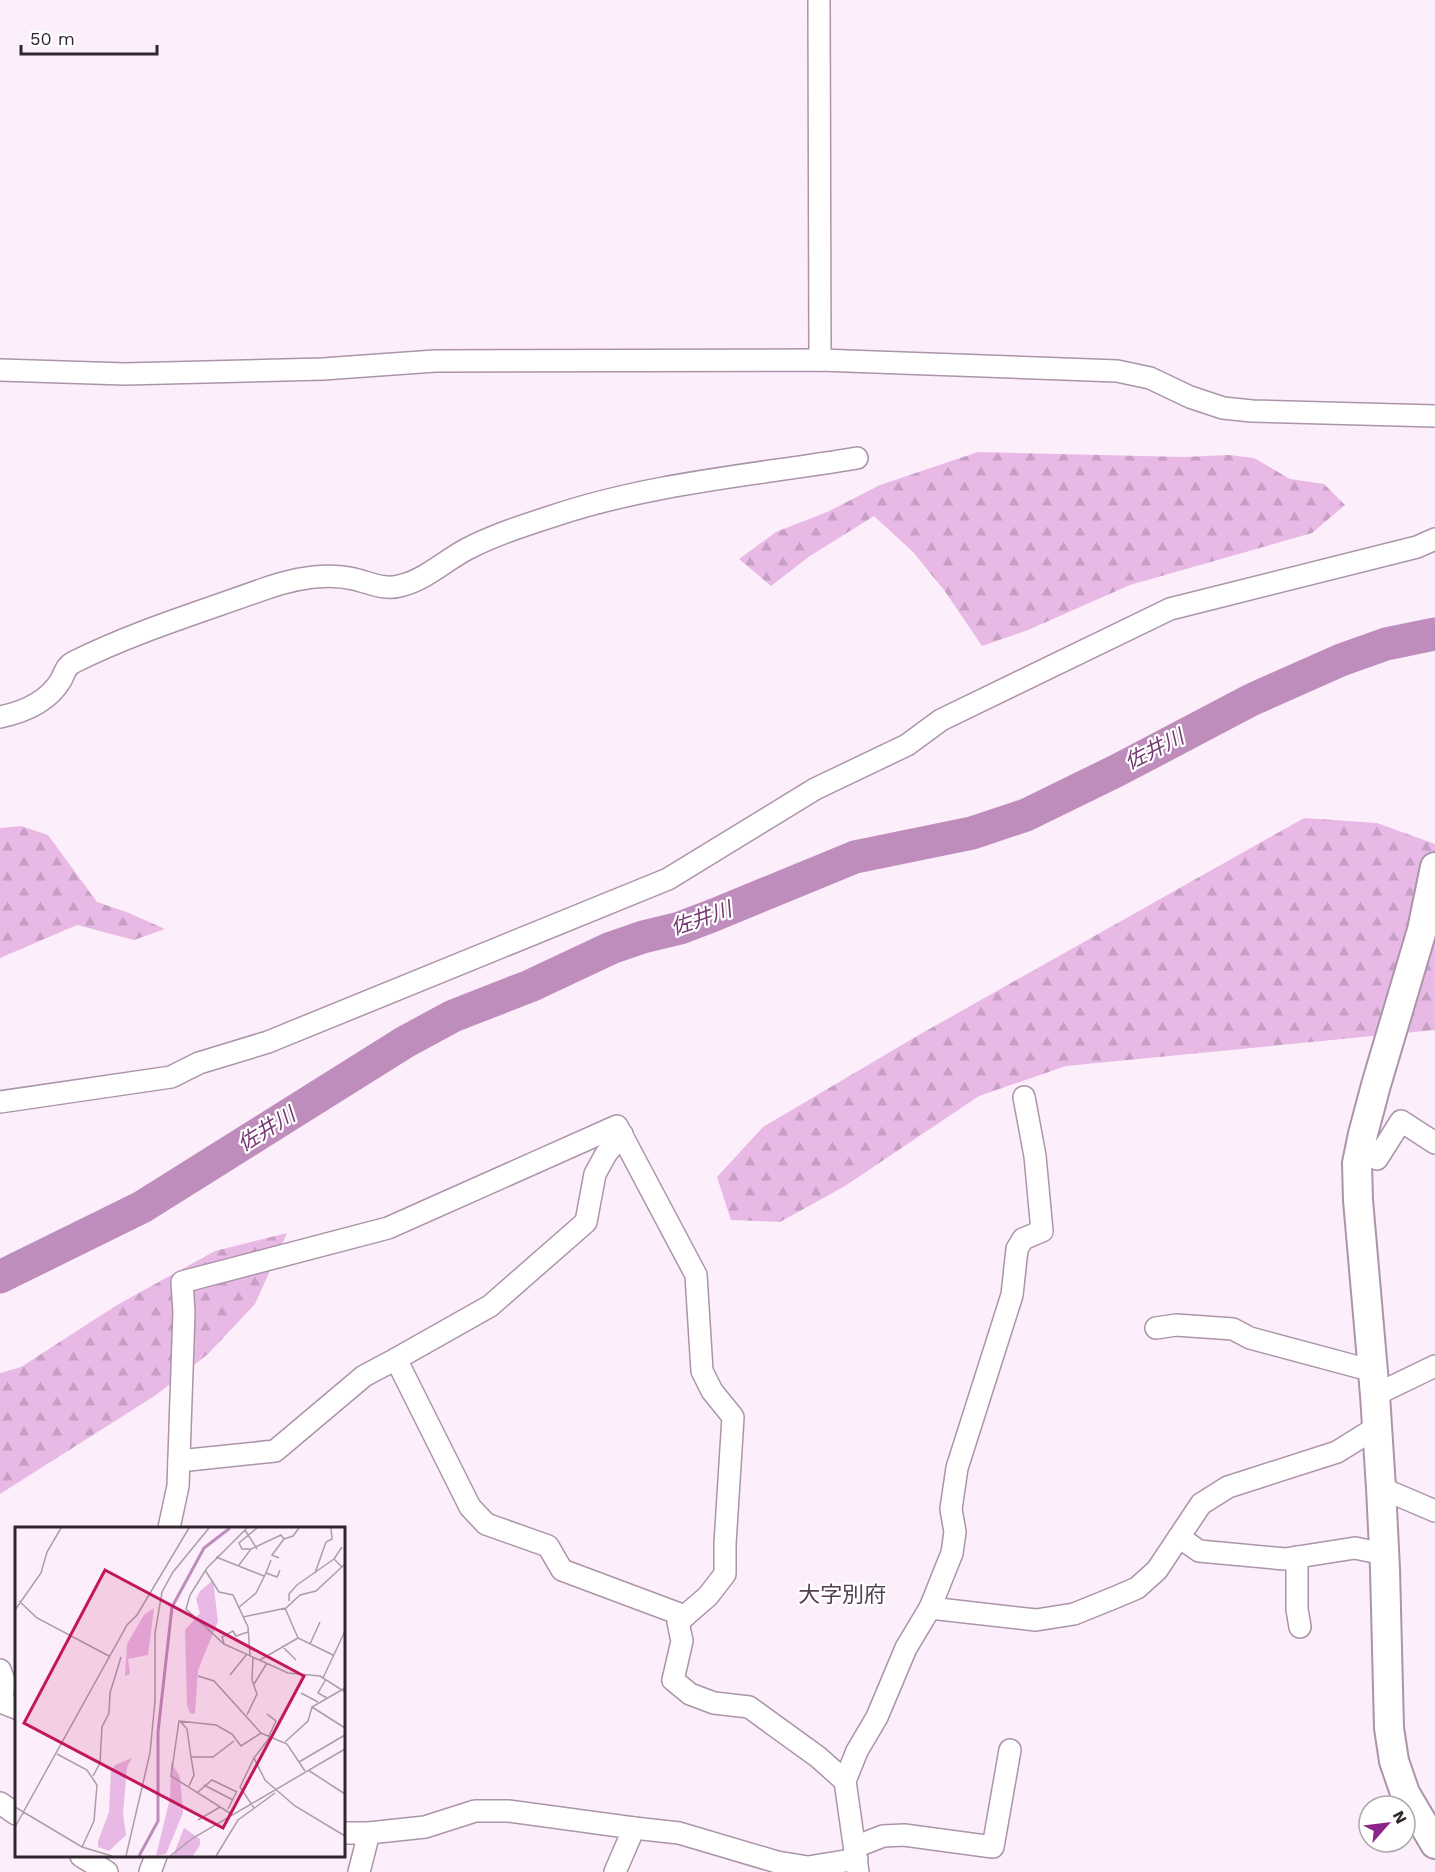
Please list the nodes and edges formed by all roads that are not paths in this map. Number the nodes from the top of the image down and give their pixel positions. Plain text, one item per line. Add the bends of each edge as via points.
1 (819, 0) edge
2 (820, 360) junction
3 (0, 370) edge
4 (1435, 416) edge
5 (856, 459) dead end
6 (1435, 539) edge
7 (0, 717) edge
8 (1435, 867) edge
9 (1024, 1096) dead end
10 (0, 1102) edge
11 (622, 1134) junction
12 (1435, 1143) edge
13 (1360, 1149) junction
14 (1156, 1328) dead end
15 (396, 1359) junction
16 (1435, 1366) edge
17 (1374, 1383) junction
18 (1377, 1427) junction
19 (179, 1461) junction
20 (1381, 1488) junction
21 (1435, 1511) edge
22 (169, 1527) edge
23 (1179, 1536) junction
24 (1384, 1554) junction
25 (1297, 1557) junction
26 (930, 1608) junction
27 (684, 1616) junction
28 (1300, 1627) dead end
29 (0, 1670) edge
30 (15, 1708) edge
31 (1010, 1750) dead end
32 (845, 1781) junction
33 (0, 1803) edge
34 (15, 1813) edge
35 (634, 1828) junction
36 (345, 1833) edge
37 (369, 1833) junction
38 (1435, 1844) edge
39 (83, 1857) edge
40 (156, 1857) edge
41 (857, 1859) edge
42 (107, 1872) edge
43 (150, 1872) edge
44 (359, 1872) edge
45 (615, 1872) edge

1 - 2 street
2 - 3 street via 435,361 323,369 125,374
2 - 4 street via 1118,371 1150,378 1223,408
5 - 7 street via 636,494 555,515 470,548 404,585 389,588 354,579 306,577 267,588 75,662 41,701
6 - 10 street via 1417,547 1170,609 941,720 907,745 815,789 668,879 268,1042 199,1063 171,1077
8 - 13 street via 1422,930
9 - 26 street via 1042,1231 1023,1239 1017,1249 1012,1295 957,1468 951,1509 956,1532 952,1554
11 - 15 street via 595,1174 586,1222 490,1306
11 - 19 street via 617,1126 388,1228 182,1282
11 - 27 street via 696,1275 702,1371 712,1391 733,1416 725,1574 708,1596
12 - 13 street via 1401,1121 1377,1159
13 - 17 street via 1358,1200
14 - 17 street via 1176,1325 1233,1329
15 - 19 street via 364,1376 275,1451
15 - 27 street via 470,1507 486,1524 548,1546 562,1570
16 - 17 street
17 - 18 street
18 - 20 street
18 - 23 street via 1337,1452 1228,1487 1201,1504
19 - 22 street
20 - 21 street
20 - 24 street
23 - 25 street via 1199,1551
23 - 26 street via 1157,1570 1137,1588 1074,1614 1036,1620
24 - 25 street via 1355,1548
24 - 38 street via 1394,1761 1405,1793
25 - 28 street
26 - 32 street via 906,1648
27 - 32 street via 678,1622 682,1641 674,1680 690,1694 714,1703 749,1707
29 - 30 street via 5,1683 1,1702
31 - 41 street via 993,1846 883,1836
32 - 41 street
33 - 34 street
35 - 37 street via 508,1811 475,1811 425,1827
35 - 41 street via 679,1833 777,1862 808,1867
35 - 45 street
36 - 37 street
37 - 44 street
39 - 42 street
40 - 43 street

